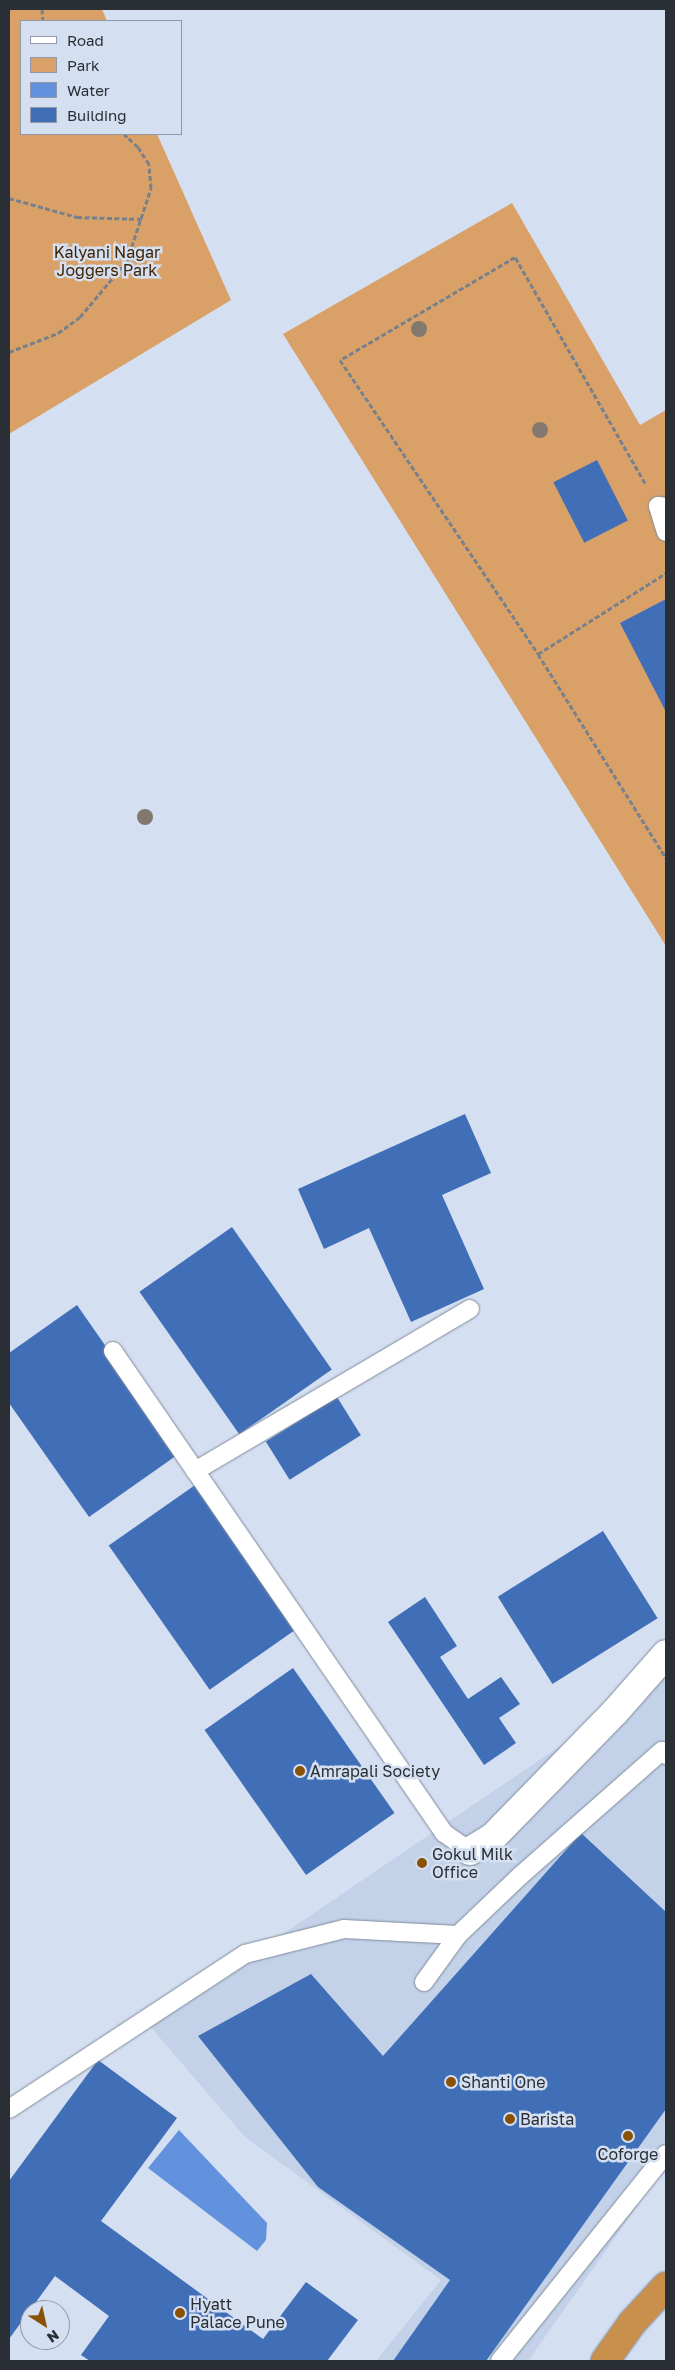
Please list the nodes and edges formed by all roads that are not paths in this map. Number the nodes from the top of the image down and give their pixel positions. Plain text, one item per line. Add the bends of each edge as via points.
1 (662, 506) edge
2 (666, 532) edge
3 (470, 1309) dead end
4 (113, 1351) dead end
5 (195, 1471) junction
6 (666, 1654) edge
7 (666, 1756) edge
8 (470, 1851) joint
9 (458, 1935) junction
10 (424, 1982) dead end
11 (9, 2109) edge
12 (666, 2154) edge
13 (666, 2286) edge
14 (500, 2361) edge
15 (605, 2361) edge

1 - 2 lane
3 - 5 lane
4 - 5 lane
5 - 8 lane via 444,1833
6 - 8 street via 615,1712 492,1838
7 - 9 lane via 662,1751
9 - 10 lane
9 - 11 lane via 344,1929 245,1954
12 - 14 lane
13 - 15 highway via 632,2323

